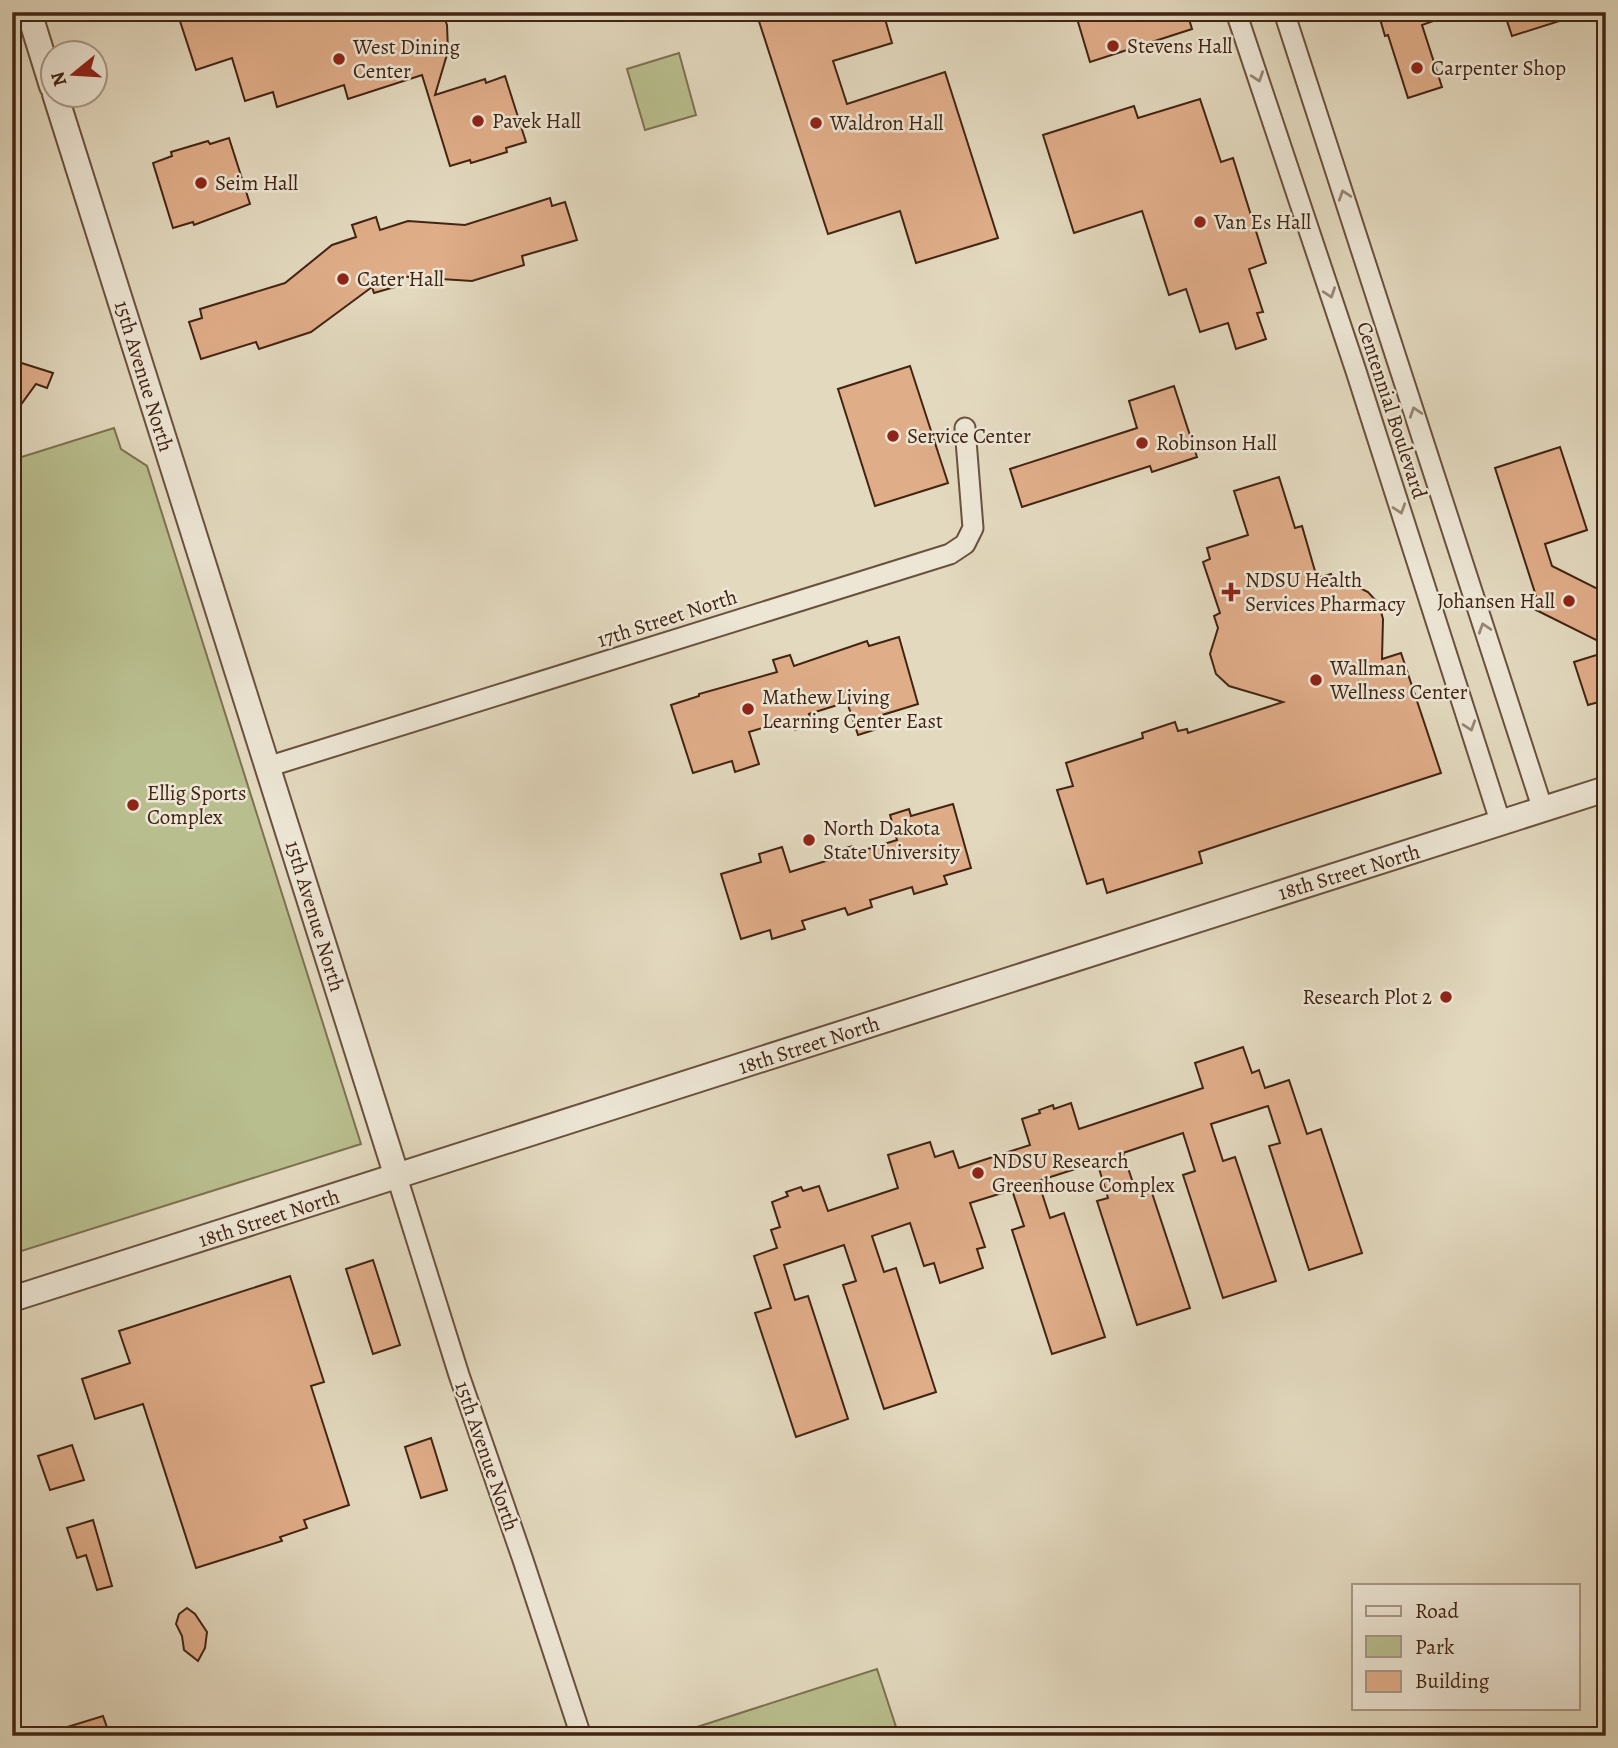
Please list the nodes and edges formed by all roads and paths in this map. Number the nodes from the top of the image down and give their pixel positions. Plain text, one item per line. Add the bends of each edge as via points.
1 (29, 12) edge
2 (1236, 12) edge
3 (1284, 12) edge
4 (38, 41) edge
5 (59, 108) edge
6 (965, 428) dead end
7 (267, 767) junction
8 (1606, 789) edge
9 (1543, 810) junction
10 (1501, 824) junction
11 (397, 1177) junction
12 (12, 1299) edge
13 (581, 1736) edge

1 - 4 street
2 -> 10 street, Centennial Boulevard
9 -> 3 street, Centennial Boulevard
5 - 7 street, 15th Avenue North
6 - 7 street, 17th Street North via 973,528 965,544 950,555
7 - 11 street, 15th Avenue North
8 - 9 street, 18th Street North
9 - 10 street, 18th Street North
10 - 11 street, 18th Street North
11 - 12 street, 18th Street North
11 - 13 street, 15th Avenue North via 458,1375

